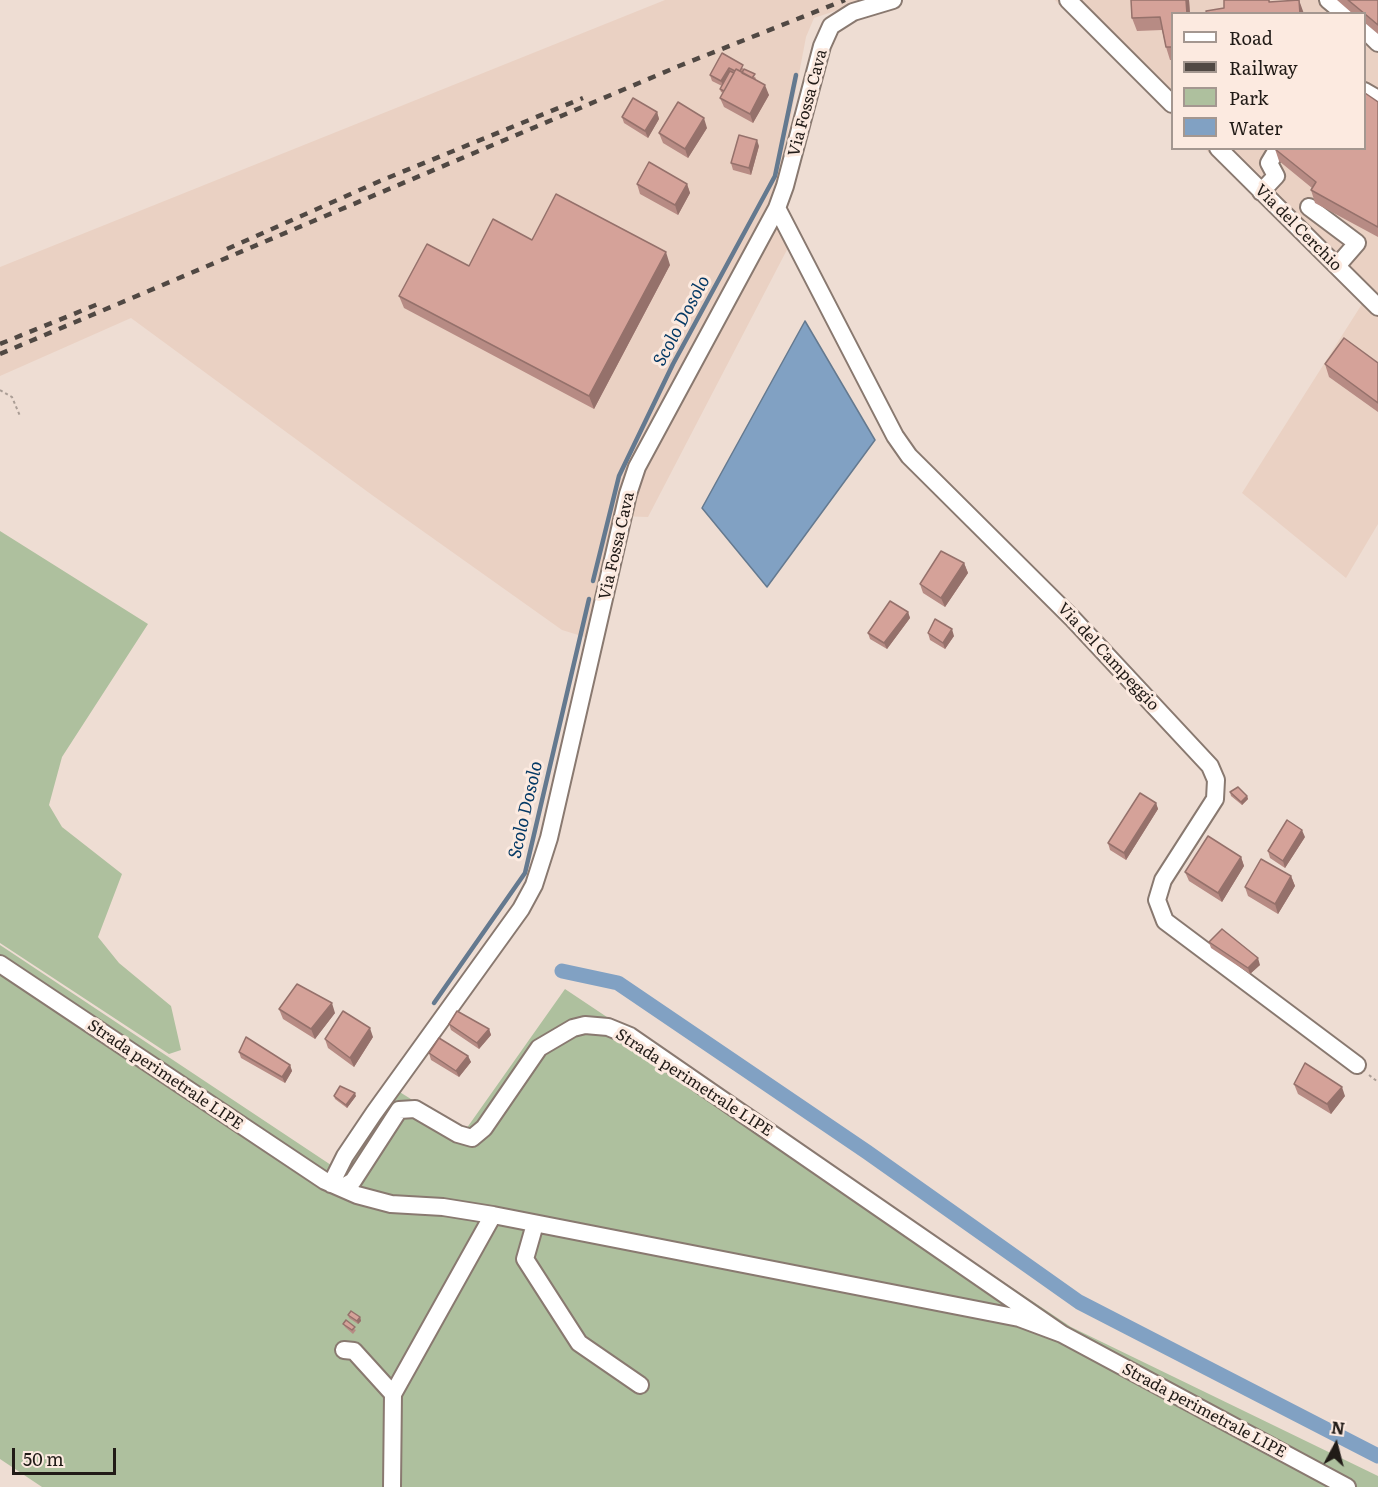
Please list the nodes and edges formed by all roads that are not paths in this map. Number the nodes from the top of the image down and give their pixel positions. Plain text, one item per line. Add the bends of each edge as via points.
1 (892, 0) edge
2 (1068, 0) edge
3 (1328, 0) edge
4 (1343, 12) edge
5 (1366, 30) edge
6 (1378, 44) edge
7 (1171, 102) edge
8 (1220, 150) edge
9 (1277, 150) edge
10 (1261, 192) junction
11 (1309, 207) dead end
12 (777, 208) junction
13 (1337, 266) junction
14 (1378, 307) edge
15 (0, 964) edge
16 (1357, 1065) dead end
17 (331, 1184) junction
18 (494, 1215) junction
19 (535, 1224) junction
20 (1062, 1334) junction
21 (344, 1350) dead end
22 (640, 1385) dead end
23 (393, 1394) junction
24 (392, 1487) edge
25 (1347, 1487) edge

1 - 12 street, Via Fossa Cava via 853,12 831,26
2 - 7 street
3 - 4 street
5 - 6 street
8 - 10 street, Via del Cerchio
9 - 10 street via 1269,163 1276,176
10 - 13 street, Via del Cerchio
11 - 13 street via 1357,243
12 - 16 street, Via del Campeggio via 909,456 1073,619 1210,766 1216,780 1215,799 1162,880 1157,900 1165,921
12 - 17 street, Via Fossa Cava via 637,467 549,838 534,885 521,909 345,1156
13 - 14 street, Via del Cerchio
15 - 17 street, Strada perimetrale LIPE
17 - 18 street, Strada perimetrale LIPE via 391,1204
17 - 20 street, Strada perimetrale LIPE via 343,1187 353,1181 399,1110 415,1109 472,1138 484,1128 539,1048 573,1028 608,1027 630,1036
18 - 19 street, Strada perimetrale LIPE
18 - 23 street
19 - 20 street, Strada perimetrale LIPE via 993,1311
19 - 22 street via 525,1259 579,1343
20 - 25 street, Strada perimetrale LIPE
21 - 23 street via 354,1351
23 - 24 street

